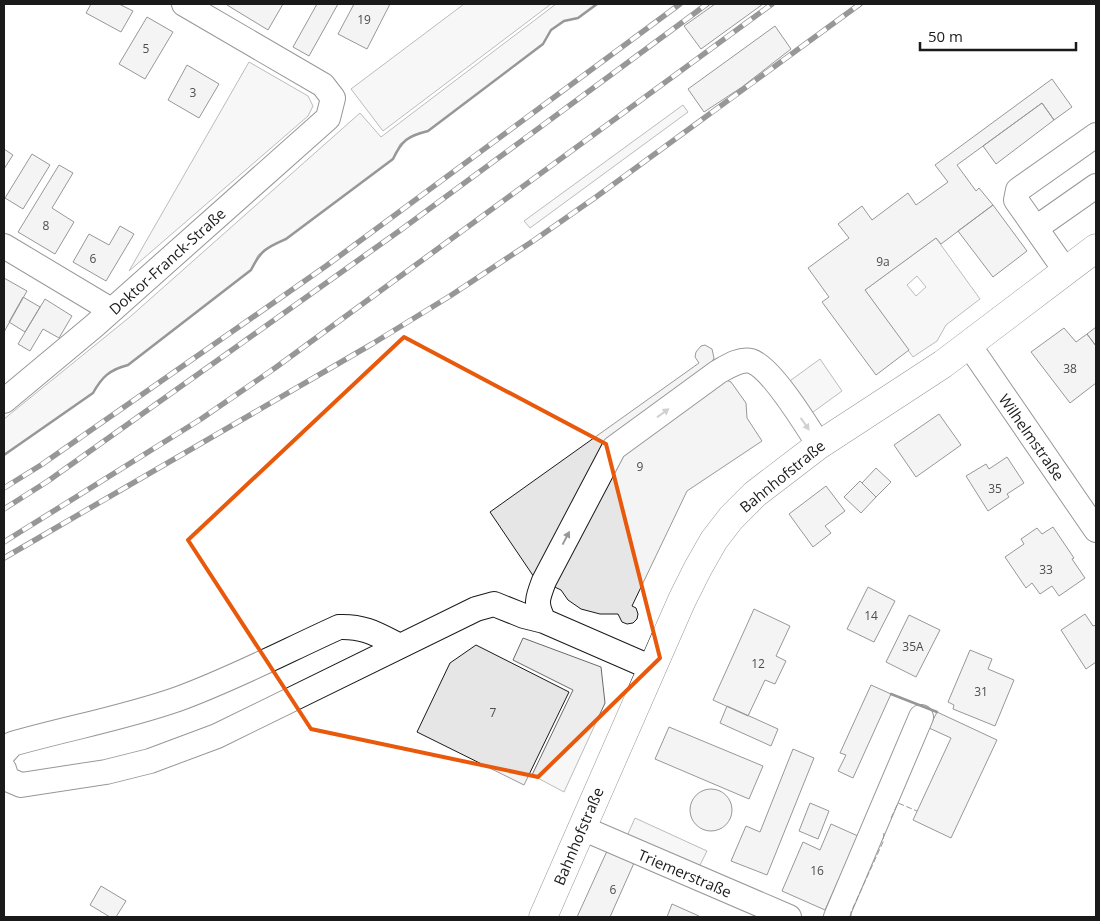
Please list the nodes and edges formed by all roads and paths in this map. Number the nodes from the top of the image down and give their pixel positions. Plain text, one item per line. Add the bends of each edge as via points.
1 (184, 4) edge
2 (1096, 134) edge
3 (1096, 186) edge
4 (1036, 228) junction
5 (4, 246) edge
6 (1096, 248) edge
7 (1065, 270) junction
8 (111, 310) junction
9 (969, 345) junction
10 (4, 401) edge
11 (819, 445) junction
12 (1096, 530) edge
13 (544, 621) junction
14 (400, 646) junction
15 (652, 668) junction
16 (921, 717) dead end
17 (4, 753) edge
18 (4, 770) edge
19 (582, 828) junction
20 (543, 917) edge
21 (788, 917) edge
22 (836, 917) edge

1 - 8 street, Doktor-Franck-Straße via 323,85 333,98 328,118
2 - 4 street via 1018,190 1016,200
3 - 4 street
4 - 7 street
5 - 8 street
6 - 7 main road, Bahnhofstraße
7 - 9 main road, Bahnhofstraße
8 - 10 street, Doktor-Franck-Straße
9 - 11 main road, Bahnhofstraße
9 - 12 street, Wilhelmstraße
13 -> 11 street via 537,608 538,595 614,448 718,372 737,362 750,361 770,375
11 - 15 main road, Bahnhofstraße via 755,494 725,525 698,568
13 - 14 street via 494,604 476,609
13 - 15 street
14 - 17 street via 369,630 339,627 180,698 128,715 12,744
14 - 18 street via 216,736 150,761 106,772 21,785 7,779
15 - 19 main road, Bahnhofstraße
16 - 22 street
19 - 20 main road, Bahnhofstraße
19 - 21 street, Triemerstraße

